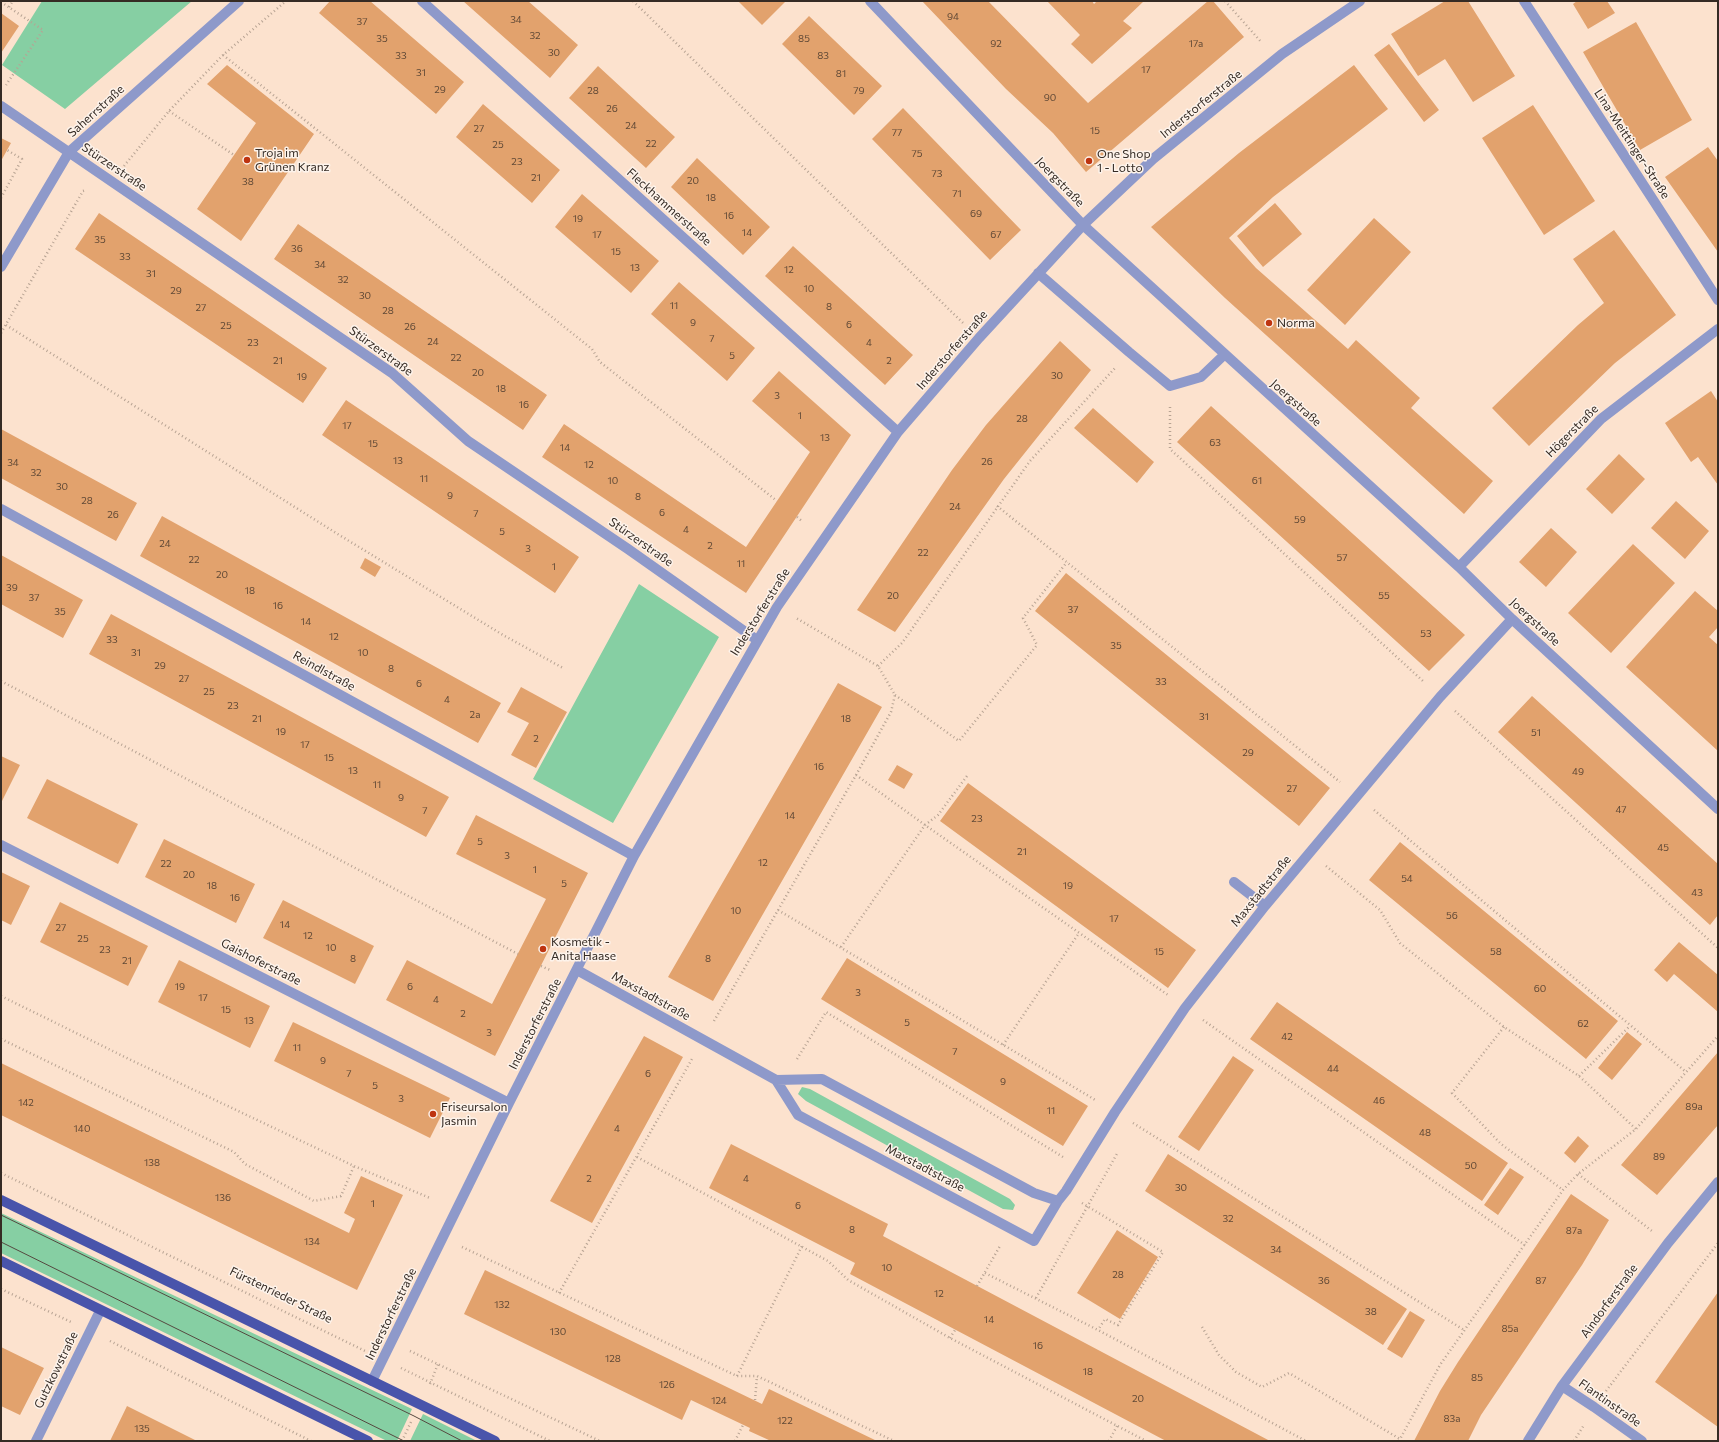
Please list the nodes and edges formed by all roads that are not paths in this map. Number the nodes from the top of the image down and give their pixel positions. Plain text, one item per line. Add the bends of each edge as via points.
1 (240, 1) edge
2 (422, 1) edge
3 (870, 1) edge
4 (1360, 1) edge
5 (1524, 1) edge
6 (1, 106) edge
7 (69, 152) junction
8 (1083, 225) junction
9 (1, 267) edge
10 (1038, 273) junction
11 (1718, 300) edge
12 (1718, 329) edge
13 (1224, 355) junction
14 (898, 432) junction
15 (1, 509) edge
16 (1459, 567) junction
17 (1512, 619) junction
18 (757, 640) junction
19 (1718, 810) edge
20 (1, 845) edge
21 (634, 856) junction
22 (1234, 882) dead end
23 (1265, 906) junction
24 (577, 970) junction
25 (776, 1080) junction
26 (509, 1103) junction
27 (1718, 1182) edge
28 (1, 1200) edge
29 (1058, 1201) junction
30 (1, 1261) edge
31 (100, 1311) junction
32 (372, 1381) junction
33 (1562, 1386) junction
34 (36, 1441) edge
35 (368, 1441) edge
36 (495, 1441) edge
37 (1528, 1441) edge
38 (1642, 1441) edge

1 - 7 street, Saherrstraße
2 - 14 street, Fleckhammerstraße
3 - 8 street, Joergstraße
4 - 8 street, Inderstorferstraße via 1276,59 1153,159
5 - 11 street, Lina-Meittinger-Straße
6 - 7 street, Stürzerstraße
7 - 9 street, Saherrstraße
7 - 18 street, Stürzerstraße via 392,373 468,441
8 - 10 street, Inderstorferstraße
8 - 13 street, Joergstraße
10 - 13 street via 1170,386 1201,377
10 - 14 street, Inderstorferstraße
12 - 16 street, Högerstraße via 1600,419
13 - 16 street, Joergstraße
14 - 18 street, Inderstorferstraße
15 - 21 street, Reindlstraße
16 - 17 street, Joergstraße
17 - 19 street, Joergstraße
17 - 23 street, Maxstadtstraße via 1440,697
18 - 21 street, Inderstorferstraße
20 - 26 street, Gaishoferstraße
21 - 24 street, Inderstorferstraße
22 - 23 street
23 - 29 street, Maxstadtstraße via 1185,1008
24 - 25 street, Maxstadtstraße
24 - 26 street, Inderstorferstraße
25 - 29 street via 822,1078 1034,1193
25 - 29 street, Maxstadtstraße via 798,1115 1034,1241
26 - 32 street, Inderstorferstraße
27 - 33 street, Aindorferstraße via 1668,1243
28 - 32 main road
30 - 31 main road
31 - 34 street, Gutzkowstraße
31 - 35 main road
32 - 36 main road
33 - 37 street, Aindorferstraße
33 - 38 street, Flantinstraße

